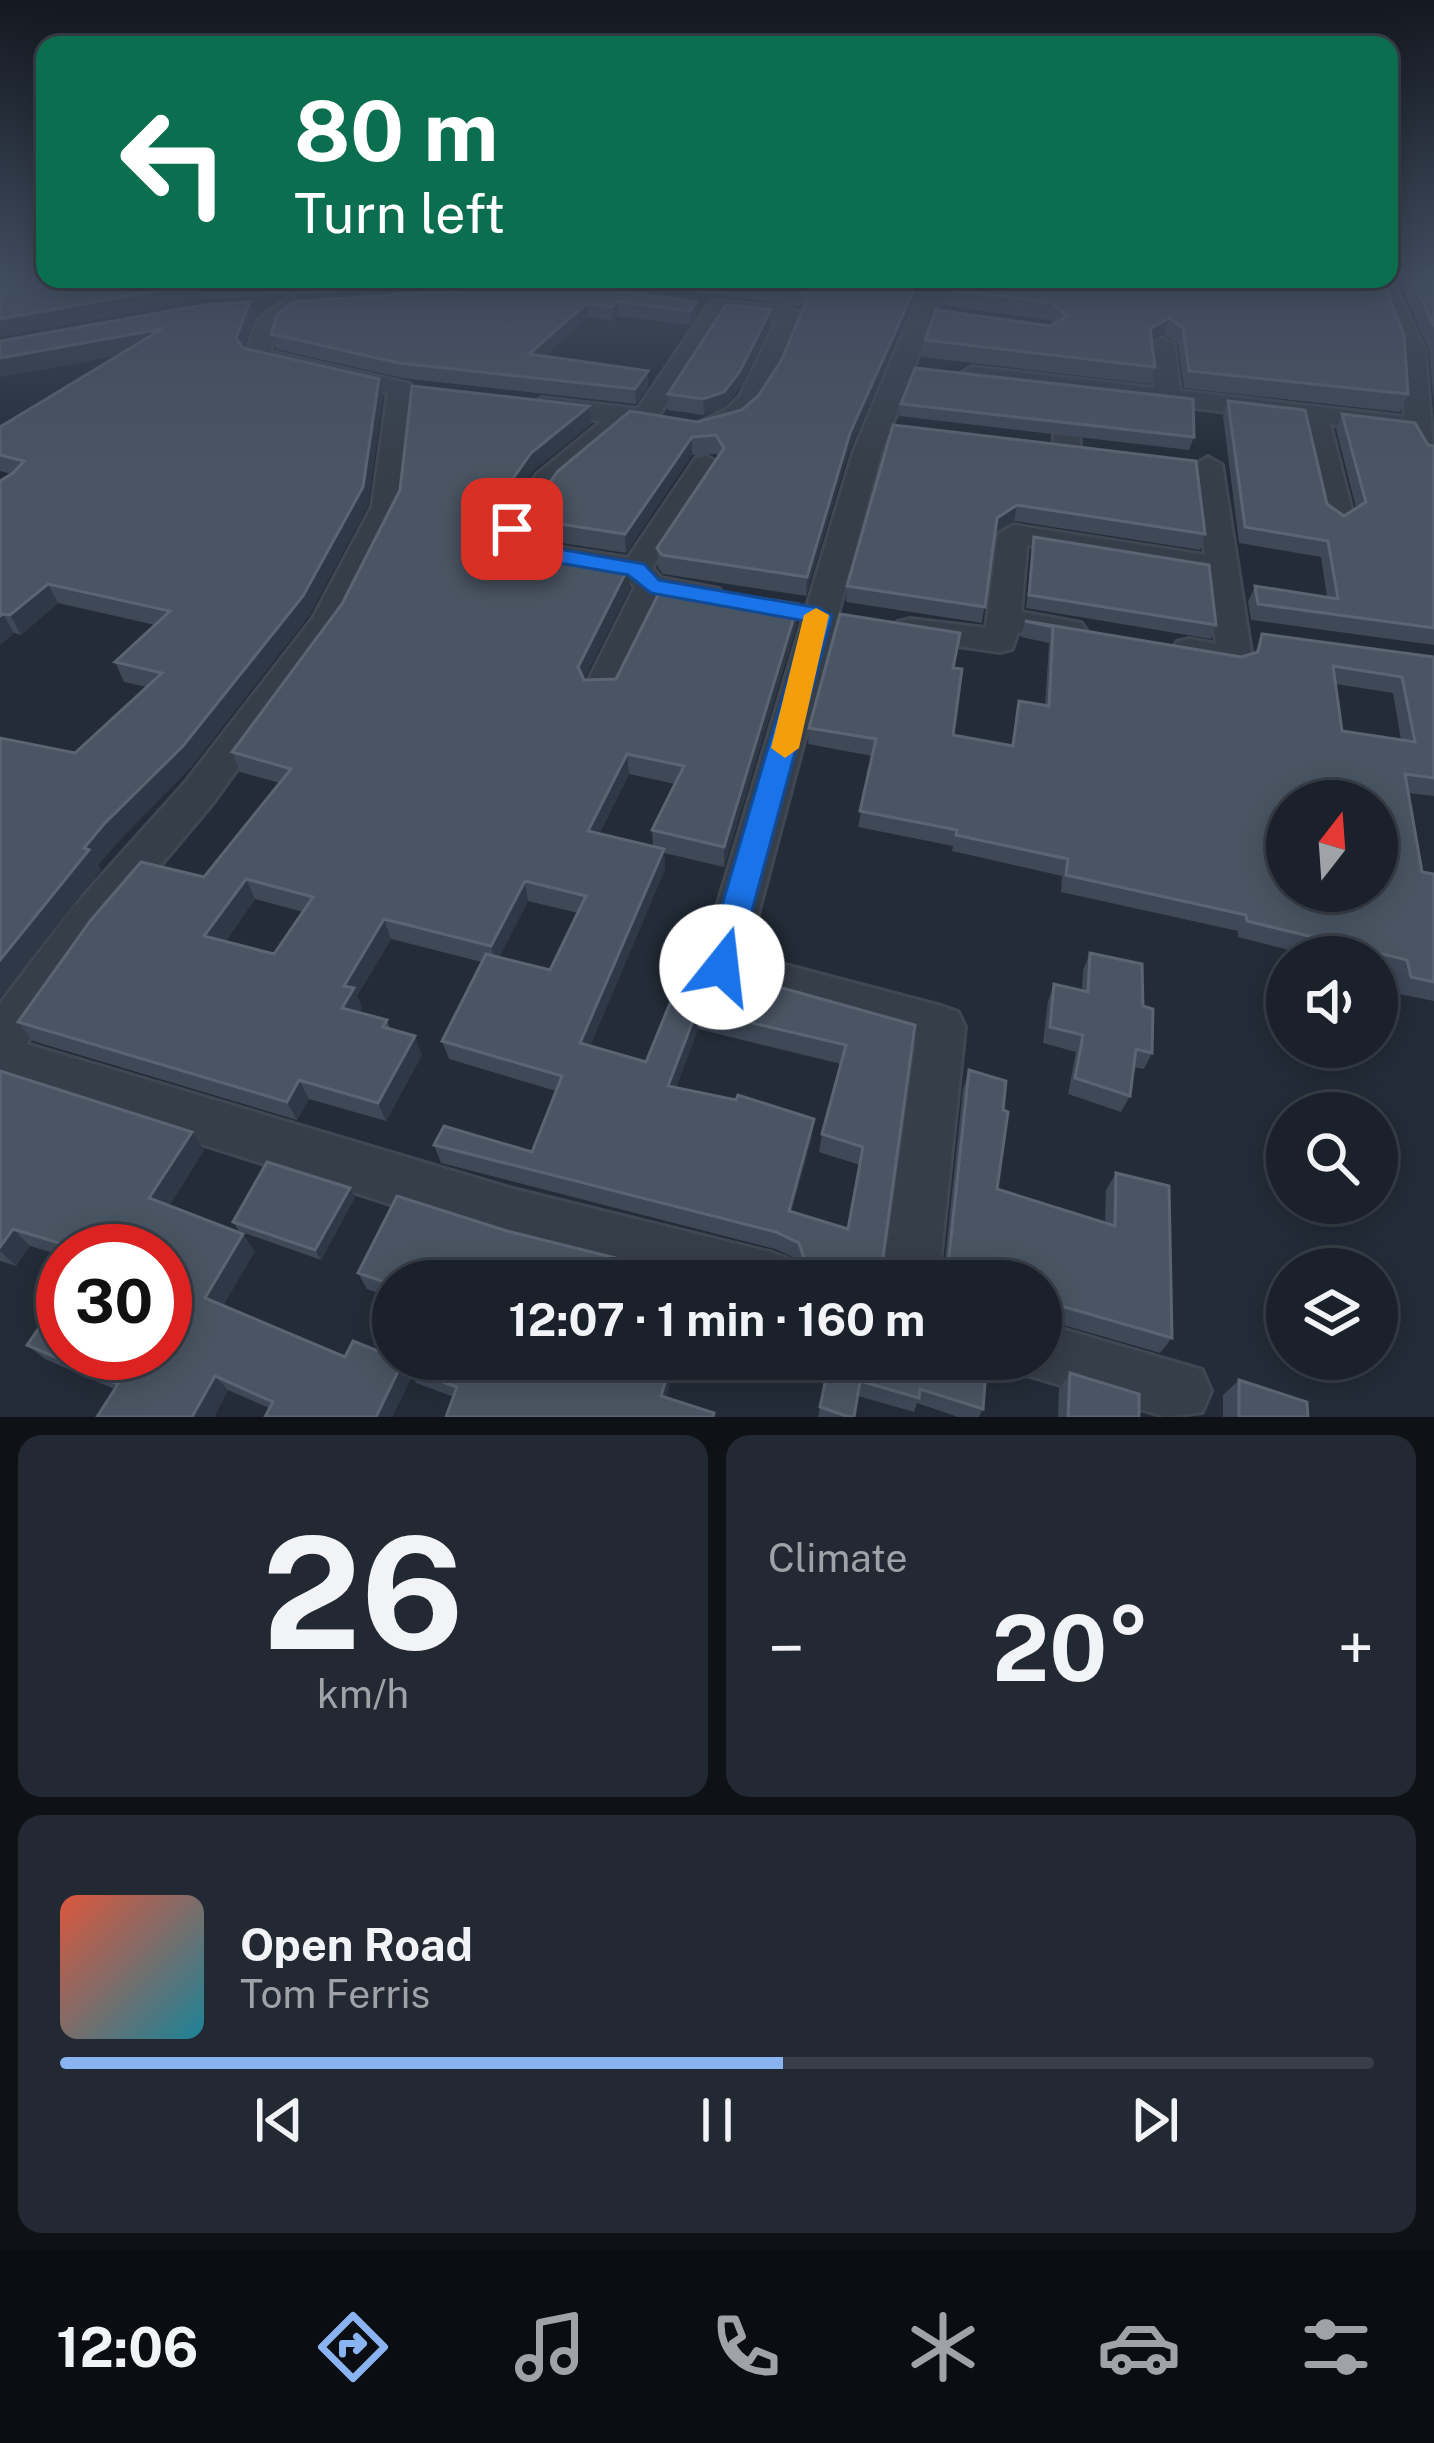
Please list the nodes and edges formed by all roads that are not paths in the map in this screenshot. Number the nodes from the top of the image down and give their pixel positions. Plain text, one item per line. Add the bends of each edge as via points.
1 (262, 339) edge
2 (686, 339) edge
3 (779, 339) edge
4 (929, 339) edge
5 (1407, 339) edge
6 (1162, 345) dead end
7 (926, 369) junction
8 (1065, 385) junction
9 (1168, 398) junction
10 (513, 402) edge
11 (1315, 415) junction
12 (634, 417) junction
13 (1420, 427) junction
14 (1202, 439) junction
15 (1067, 446) edge
16 (1434, 452) edge
17 (706, 464) dead end
18 (1339, 519) edge
19 (1222, 567) junction
20 (644, 577) junction
21 (735, 601) edge
22 (809, 614) junction
23 (1004, 620) junction
24 (1232, 632) junction
25 (1097, 635) edge
26 (1277, 639) edge
27 (1166, 646) edge
28 (602, 688) edge
29 (0, 1041) edge
30 (0, 1058) edge
31 (688, 1260) edge
32 (912, 1260) edge
33 (1062, 1358) edge
34 (1181, 1391) dead end

1 - 29 street via 257,356 412,390 386,506 328,621
2 - 12 street
3 - 12 street via 747,405 728,424
4 - 7 street
5 - 13 street
6 - 9 street
7 - 8 street
7 - 22 street via 891,428
8 - 9 street
8 - 15 street
9 - 14 street
10 - 12 street
11 - 13 street
11 - 14 street
11 - 18 street
12 - 20 street via 545,481 512,529 521,550
13 - 16 street
14 - 19 street
17 - 20 street
19 - 23 street via 1013,534
19 - 24 street
20 - 21 street
20 - 28 street
22 - 23 street via 1000,641
22 - 32 street via 722,967 940,1027
23 - 25 street
24 - 26 street
24 - 27 street via 1235,658
30 - 31 street via 513,1216
33 - 34 street

